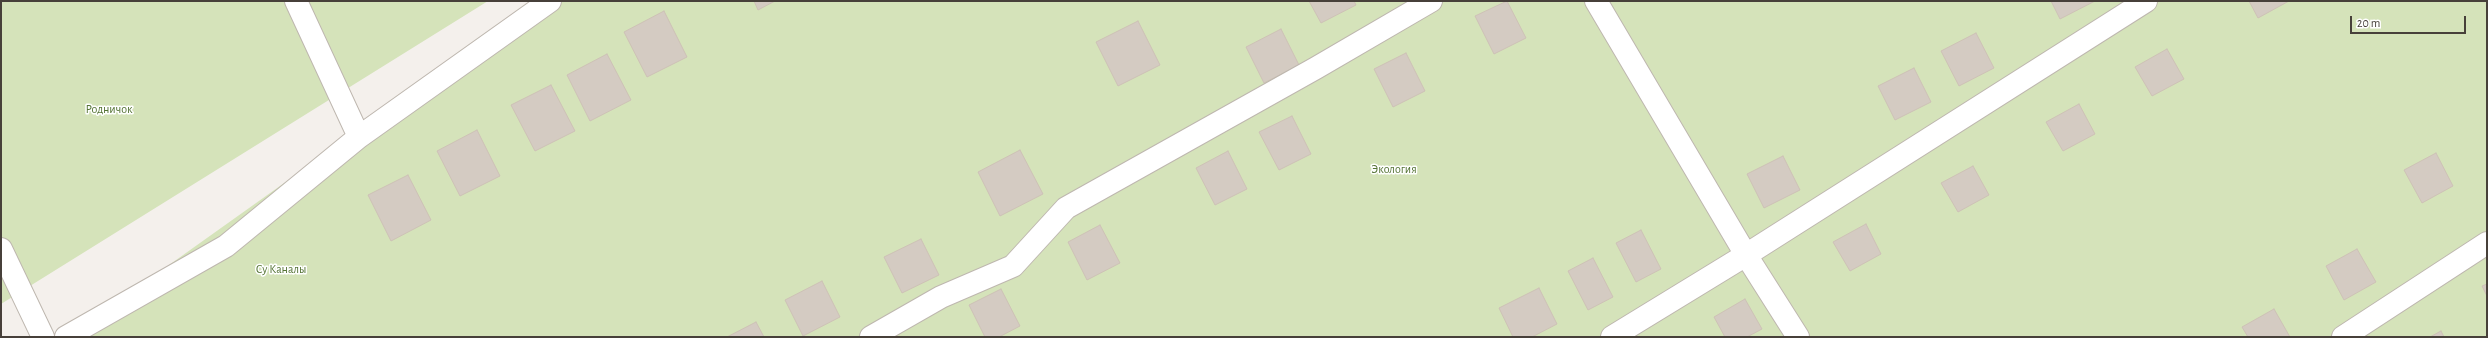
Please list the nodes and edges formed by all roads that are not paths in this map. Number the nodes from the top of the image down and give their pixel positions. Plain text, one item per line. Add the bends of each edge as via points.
1 (296, 1) edge
2 (550, 1) edge
3 (1431, 1) edge
4 (1596, 1) edge
5 (2146, 1) edge
6 (359, 137) junction
7 (2487, 243) edge
8 (1, 249) edge
9 (1746, 255) junction
10 (43, 337) edge
11 (66, 337) edge
12 (871, 337) edge
13 (1612, 337) edge
14 (1798, 337) edge
15 (2343, 337) edge

1 - 6 street
2 - 6 street
3 - 12 street via 1066,208 1013,266 941,297
4 - 9 street
5 - 9 street
6 - 11 street via 226,246
7 - 15 street
8 - 10 street
9 - 13 street
9 - 14 street

